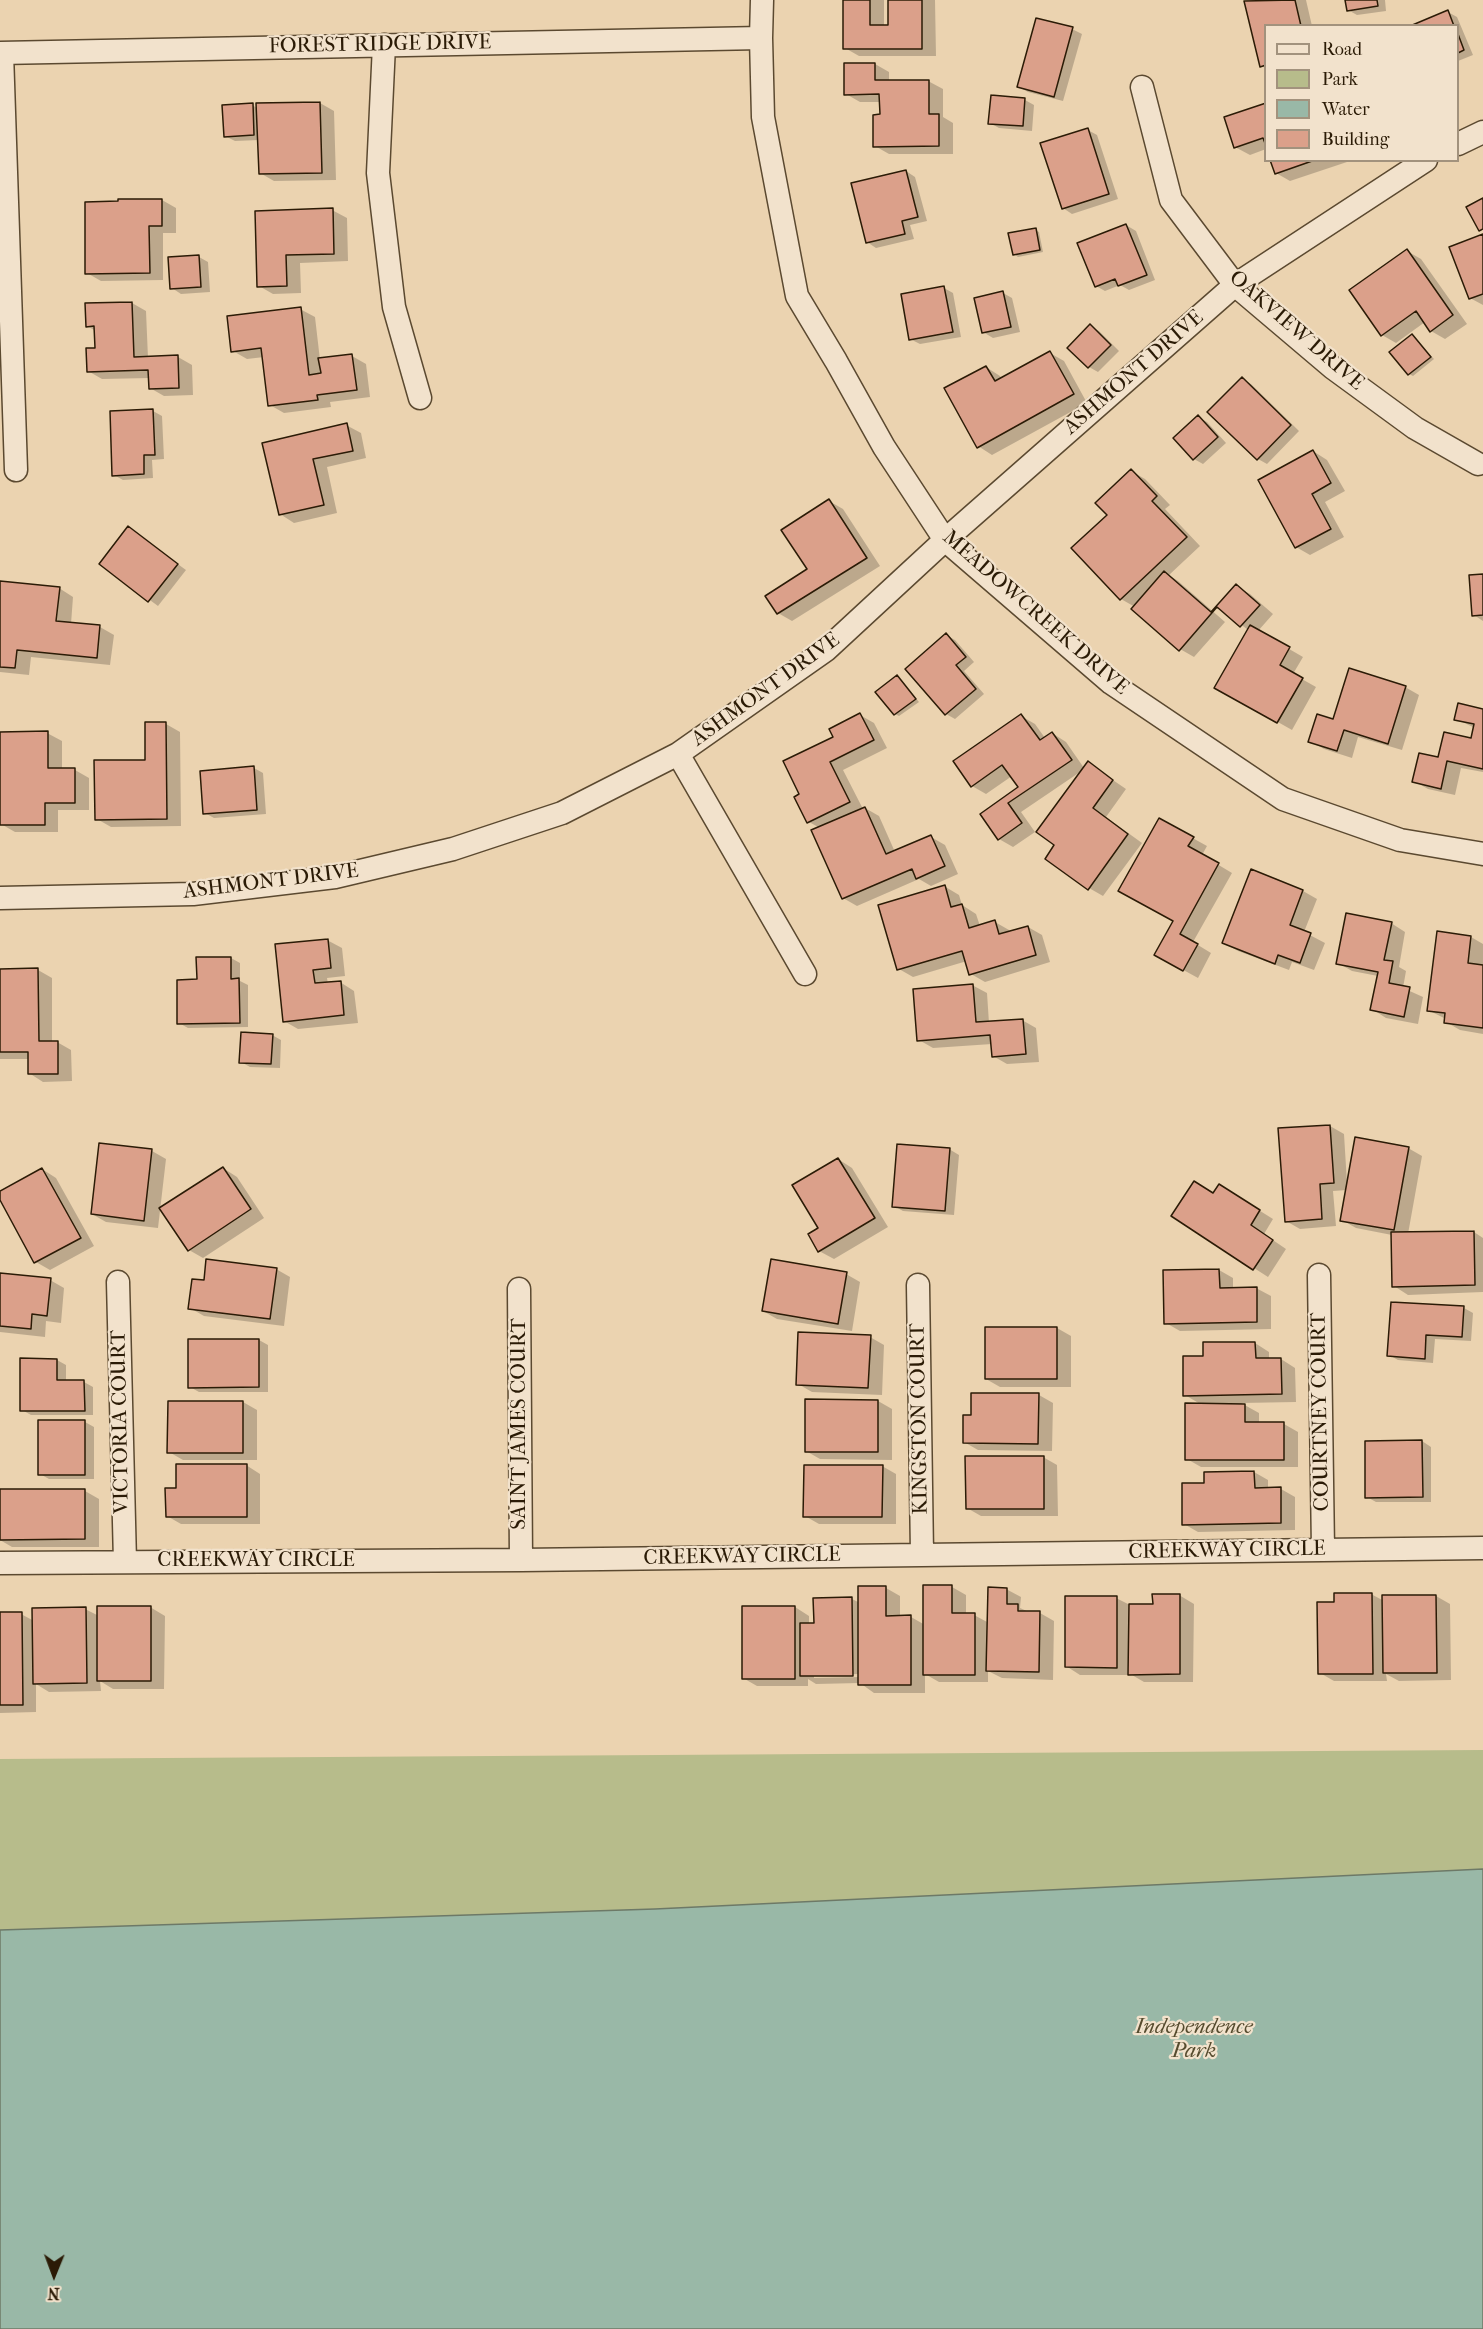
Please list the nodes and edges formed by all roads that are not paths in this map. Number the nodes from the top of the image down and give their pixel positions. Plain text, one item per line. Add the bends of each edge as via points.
1 (762, 0) edge
2 (760, 38) junction
3 (384, 45) junction
4 (1, 53) edge
5 (1142, 87) dead end
6 (1483, 132) edge
7 (1459, 144) edge
8 (1423, 162) edge
9 (1235, 285) junction
10 (420, 399) dead end
11 (1478, 464) dead end
12 (16, 470) dead end
13 (945, 540) junction
14 (678, 754) junction
15 (1483, 854) edge
16 (0, 898) edge
17 (805, 974) dead end
18 (1319, 1275) dead end
19 (118, 1282) dead end
20 (918, 1285) dead end
21 (519, 1289) dead end
22 (1483, 1548) edge
23 (1323, 1550) junction
24 (922, 1554) junction
25 (521, 1560) junction
26 (125, 1562) junction
27 (0, 1563) edge

1 - 2 street, MEADOWCREEK DRIVE
2 - 3 street, FOREST RIDGE DRIVE
2 - 13 street, MEADOWCREEK DRIVE via 763,117 796,296 884,447
3 - 4 street, FOREST RIDGE DRIVE
3 - 10 street via 378,173 394,307
4 - 12 street
5 - 9 street, OAKVIEW DRIVE via 1171,200
6 - 7 street
8 - 9 street, ASHMONT DRIVE
9 - 11 street, OAKVIEW DRIVE via 1378,401 1415,428
9 - 13 street, ASHMONT DRIVE
13 - 14 street, ASHMONT DRIVE via 826,650
13 - 15 street, MEADOWCREEK DRIVE via 1112,683 1283,799 1400,840
14 - 16 street, ASHMONT DRIVE via 562,813 453,849 335,877 193,894
14 - 17 street
18 - 23 street, COURTNEY COURT
19 - 26 street, VICTORIA COURT
20 - 24 street, KINGSTON COURT
21 - 25 street, SAINT JAMES COURT
22 - 23 street, CREEKWAY CIRCLE
23 - 24 street, CREEKWAY CIRCLE
24 - 25 street, CREEKWAY CIRCLE
25 - 26 street, CREEKWAY CIRCLE
26 - 27 street, CREEKWAY CIRCLE

